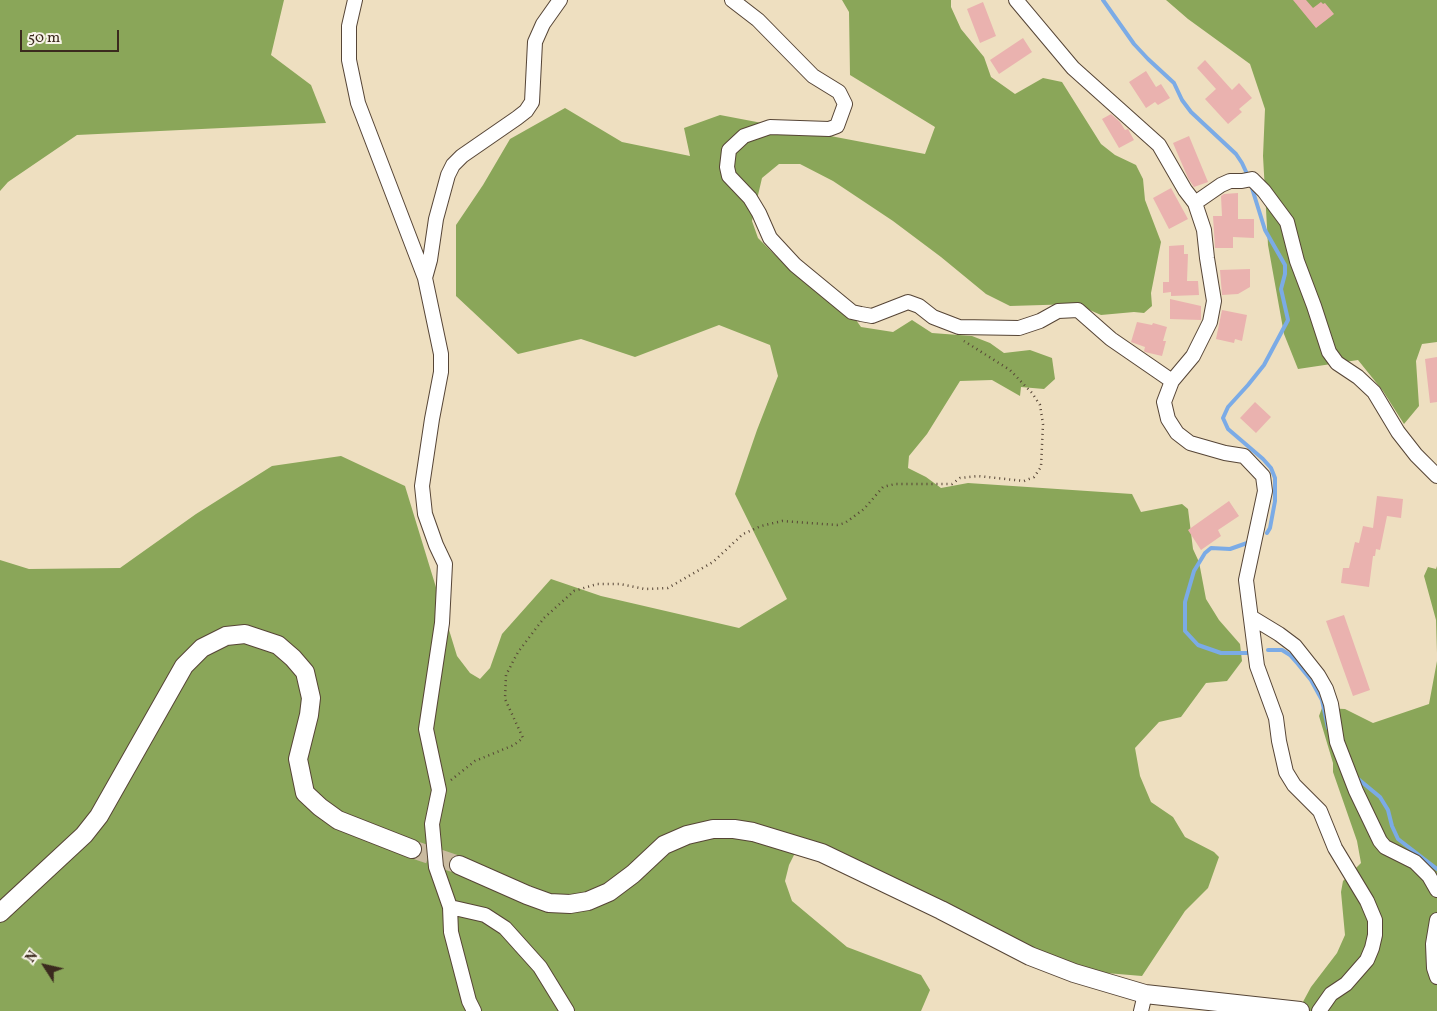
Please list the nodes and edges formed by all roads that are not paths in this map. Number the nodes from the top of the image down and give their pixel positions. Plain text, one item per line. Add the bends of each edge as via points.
1 (355, 0) edge
2 (560, 0) edge
3 (732, 0) edge
4 (1016, 0) edge
5 (1195, 203) junction
6 (425, 278) junction
7 (1172, 381) junction
8 (1437, 476) edge
9 (1251, 617) junction
10 (412, 849) tunnel mouth
11 (459, 865) tunnel mouth
12 (1437, 890) edge
13 (450, 907) junction
14 (0, 913) edge
15 (1437, 920) edge
16 (1437, 977) edge
17 (1143, 1003) edge
18 (474, 1011) edge
19 (567, 1011) edge
20 (1300, 1011) edge
21 (1319, 1011) edge

1 - 6 street via 349,26 349,60 358,103
2 - 6 street via 535,42 532,102 526,111 462,156 448,175
3 - 7 street via 758,20 813,76 840,92 845,104 837,126 829,129 770,127 744,136 729,150 729,176 750,198 770,238 795,265 852,312 872,316 908,302 959,327 1019,328 1058,311 1078,310 1111,339
4 - 5 street via 1073,68 1159,145
5 - 7 street via 1204,230 1214,301 1210,322 1193,356
5 - 8 street via 1221,184 1247,180 1274,202 1287,222 1329,352 1337,363 1374,392 1398,432
6 - 13 street via 441,354 441,372 422,486 425,514 444,564 442,623 426,729 439,790 432,824 436,867
7 - 9 street via 1164,402 1168,419 1177,433 1190,443 1244,456 1263,476 1265,491 1246,580
9 - 12 street via 1295,646 1318,675 1331,704 1337,742 1380,842 1415,862
9 - 21 street via 1257,666 1276,718 1286,772 1294,785 1320,811 1335,848 1375,920 1375,935 1367,960
10 - 14 street via 338,820 305,794 298,759 311,698 305,672 278,645 246,634 226,636 202,648 184,666 99,816 84,835
11 - 17 street via 527,896 570,904 609,892 664,845 687,835 713,829 753,832 822,853 1030,956
13 - 18 street via 451,932
13 - 19 street via 485,915 505,928 540,968
15 - 16 street via 1433,944
17 - 20 street

